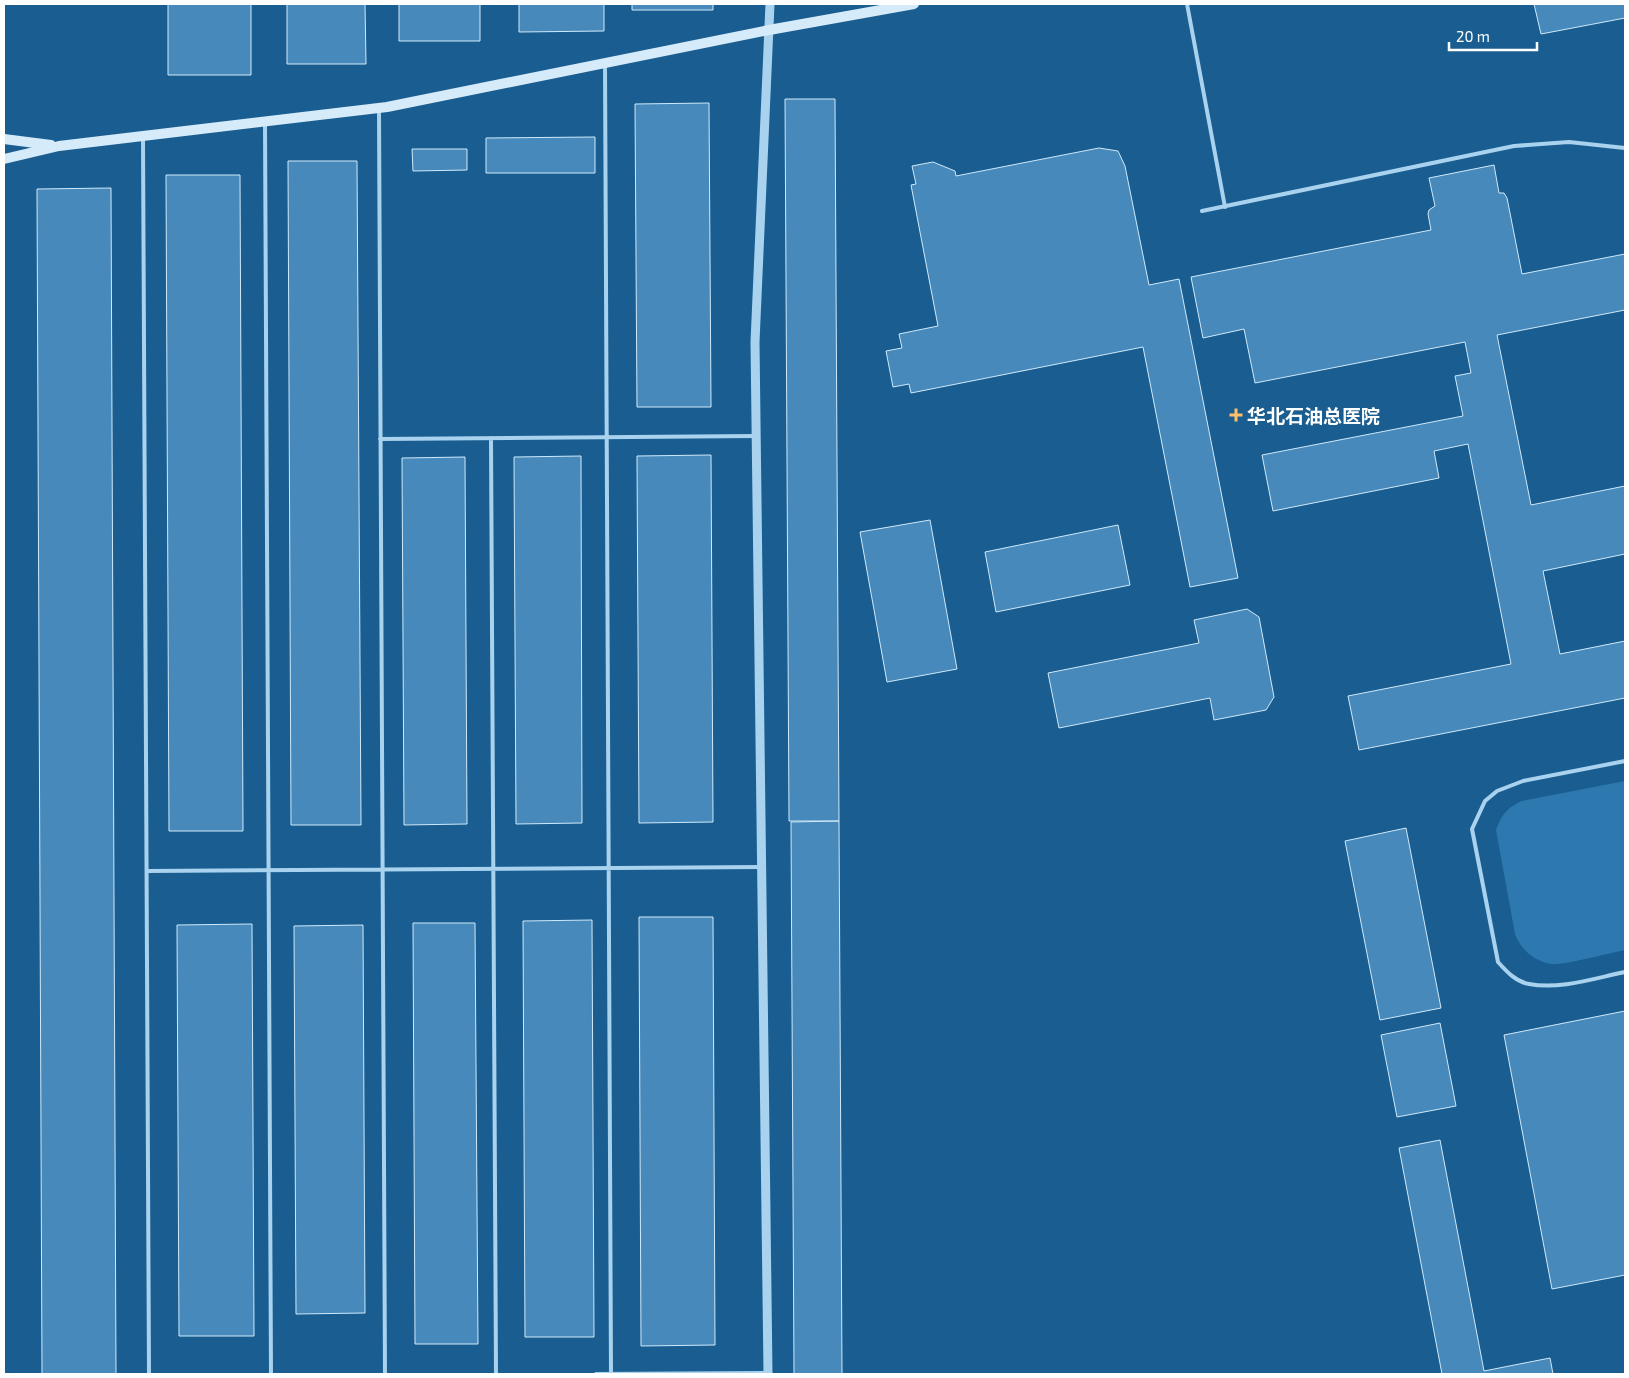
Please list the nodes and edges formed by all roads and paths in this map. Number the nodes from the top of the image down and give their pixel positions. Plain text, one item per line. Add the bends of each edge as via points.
1 (770, 4) edge
2 (914, 4) edge
3 (1187, 4) edge
4 (769, 30) junction
5 (605, 63) junction
6 (378, 108) junction
7 (266, 122) junction
8 (143, 136) junction
9 (4, 139) edge
10 (59, 146) junction
11 (1625, 148) edge
12 (4, 159) edge
13 (1224, 207) junction
14 (1202, 211) dead end
15 (756, 436) junction
16 (491, 438) junction
17 (607, 438) junction
18 (380, 439) junction
19 (1625, 762) edge
20 (762, 867) junction
21 (609, 868) junction
22 (382, 869) junction
23 (493, 869) junction
24 (269, 870) junction
25 (147, 871) junction
26 (1625, 972) edge
27 (149, 1374) edge
28 (271, 1374) edge
29 (385, 1374) edge
30 (496, 1374) edge
31 (596, 1374) edge
32 (611, 1374) edge
33 (768, 1374) edge

1 - 4 street
2 - 4 main road
3 - 13 lane
4 - 5 main road
4 - 15 street via 755,342
5 - 6 main road
5 - 17 lane
6 - 7 main road
6 - 18 lane
7 - 8 main road
7 - 24 lane
8 - 10 main road
8 - 25 lane
9 - 10 main road
10 - 12 main road
11 - 13 lane via 1568,142 1514,146
13 - 14 lane
15 - 17 lane
15 - 20 street
16 - 17 lane
16 - 18 lane
16 - 23 lane
17 - 21 lane
18 - 22 lane
19 - 26 lane via 1523,781 1497,791 1485,801 1472,829 1498,962 1508,974 1528,984 1560,984
20 - 21 lane
20 - 33 street
21 - 23 lane
21 - 32 lane
22 - 23 lane
22 - 24 lane
22 - 29 lane
23 - 30 lane
24 - 25 lane
24 - 28 lane
25 - 27 lane
31 - 32 lane
32 - 33 lane

